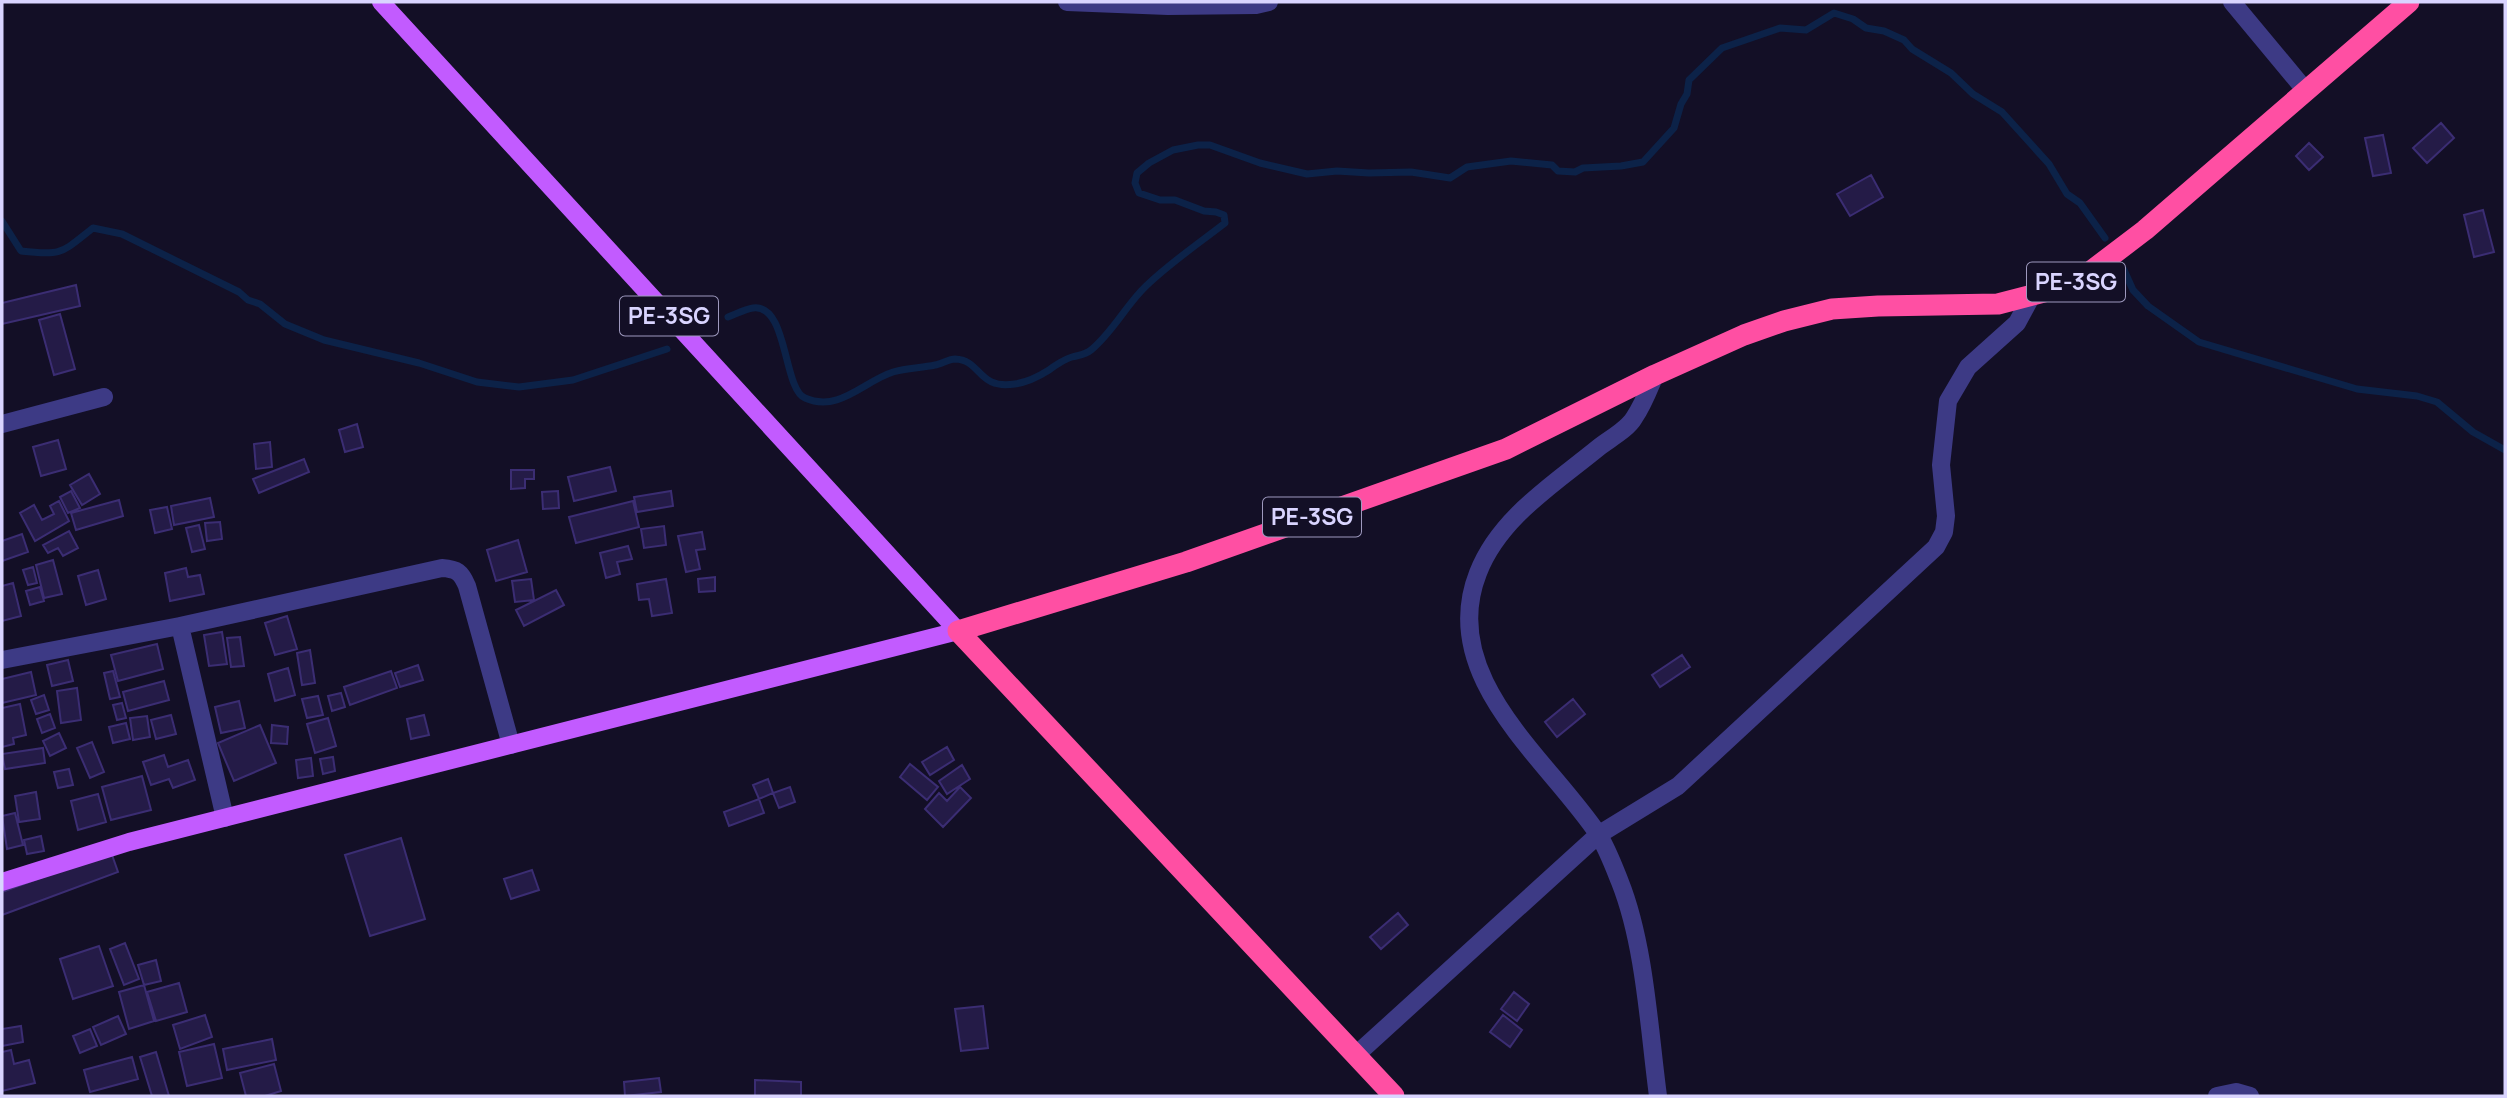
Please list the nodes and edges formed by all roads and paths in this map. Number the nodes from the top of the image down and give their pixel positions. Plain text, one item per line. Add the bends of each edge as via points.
1 (381, 2) edge
2 (1068, 2) edge
3 (1269, 2) edge
4 (2232, 2) edge
5 (2409, 2) edge
6 (2306, 91) junction
7 (2031, 297) junction
8 (1655, 375) junction
9 (104, 397) dead end
10 (2, 424) edge
11 (180, 626) junction
12 (958, 631) junction
13 (2, 660) edge
14 (511, 745) junction
15 (225, 818) junction
16 (1598, 835) junction
17 (2, 882) edge
18 (1356, 1055) junction
19 (1394, 1096) edge
20 (1658, 1096) edge
21 (2217, 1096) edge
22 (2249, 1096) edge

1 - 12 main road, PE-3SG
2 - 3 street via 1168,6
4 - 6 street
5 - 6 highway, PE-3SG
6 - 7 highway, PE-3SG via 2145,230 2074,284
7 - 8 highway, PE-3SG via 1998,304 1832,309 1744,335
7 - 16 street via 2017,323 1968,367 1948,401 1941,465 1944,532 1936,547 1678,786
8 - 12 highway, PE-3SG via 1506,449 1186,562
8 - 16 street via 1633,420 1530,503 1498,536 1478,573 1469,611 1472,651 1482,680
9 - 10 street
11 - 13 street
11 - 14 street via 454,569 467,586
11 - 15 street
12 - 14 main road
12 - 18 highway
14 - 15 main road
15 - 17 main road
16 - 18 street
16 - 20 street via 1621,884 1638,949
18 - 19 highway
21 - 22 street via 2236,1092

